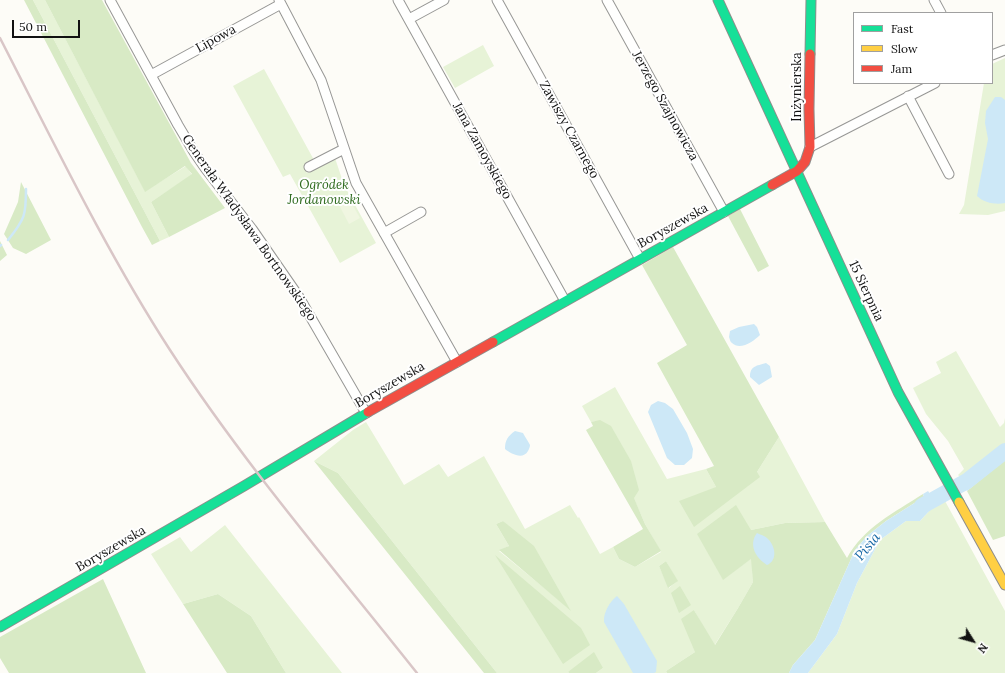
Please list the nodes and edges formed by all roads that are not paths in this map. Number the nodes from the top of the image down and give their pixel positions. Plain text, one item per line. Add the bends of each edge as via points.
1 (110, 0) edge
2 (398, 0) edge
3 (444, 0) edge
4 (497, 0) edge
5 (607, 0) edge
6 (718, 0) edge
7 (811, 0) edge
8 (934, 0) edge
9 (280, 2) edge
10 (940, 12) edge
11 (409, 19) junction
12 (1005, 50) edge
13 (993, 55) edge
14 (151, 75) junction
15 (933, 84) edge
16 (908, 96) junction
17 (810, 147) junction
18 (344, 149) junction
19 (309, 167) dead end
20 (797, 171) junction
21 (949, 174) dead end
22 (421, 212) dead end
23 (724, 212) junction
24 (384, 233) junction
25 (640, 259) junction
26 (565, 301) junction
27 (457, 362) junction
28 (366, 413) junction
29 (1005, 586) edge
30 (0, 627) edge

1 - 14 street, Generała Władysława Bortnowskiego
2 - 11 street, Jana Zamoyskiego
3 - 11 street
4 - 25 street, Zawiszy Czarnego
5 - 23 street, Jerzego Szajnowicza
6 - 20 street, 15 Sierpnia
7 - 17 street, Inżynierska
8 - 10 street
9 - 14 street, Lipowa
9 - 18 street via 321,80
11 - 26 street, Jana Zamoyskiego
12 - 13 street
14 - 28 street, Generała Władysława Bortnowskiego via 202,163 299,297
15 - 16 street
16 - 17 street
16 - 21 street
17 - 20 street, Inżynierska via 805,162
18 - 19 street
18 - 24 street via 356,184
20 - 23 street, Boryszewska
20 - 29 street, 15 Sierpnia via 898,392
22 - 24 street
23 - 25 street, Boryszewska
24 - 27 street
25 - 26 street, Boryszewska
26 - 27 street, Boryszewska
27 - 28 street, Boryszewska
28 - 30 street, Boryszewska

